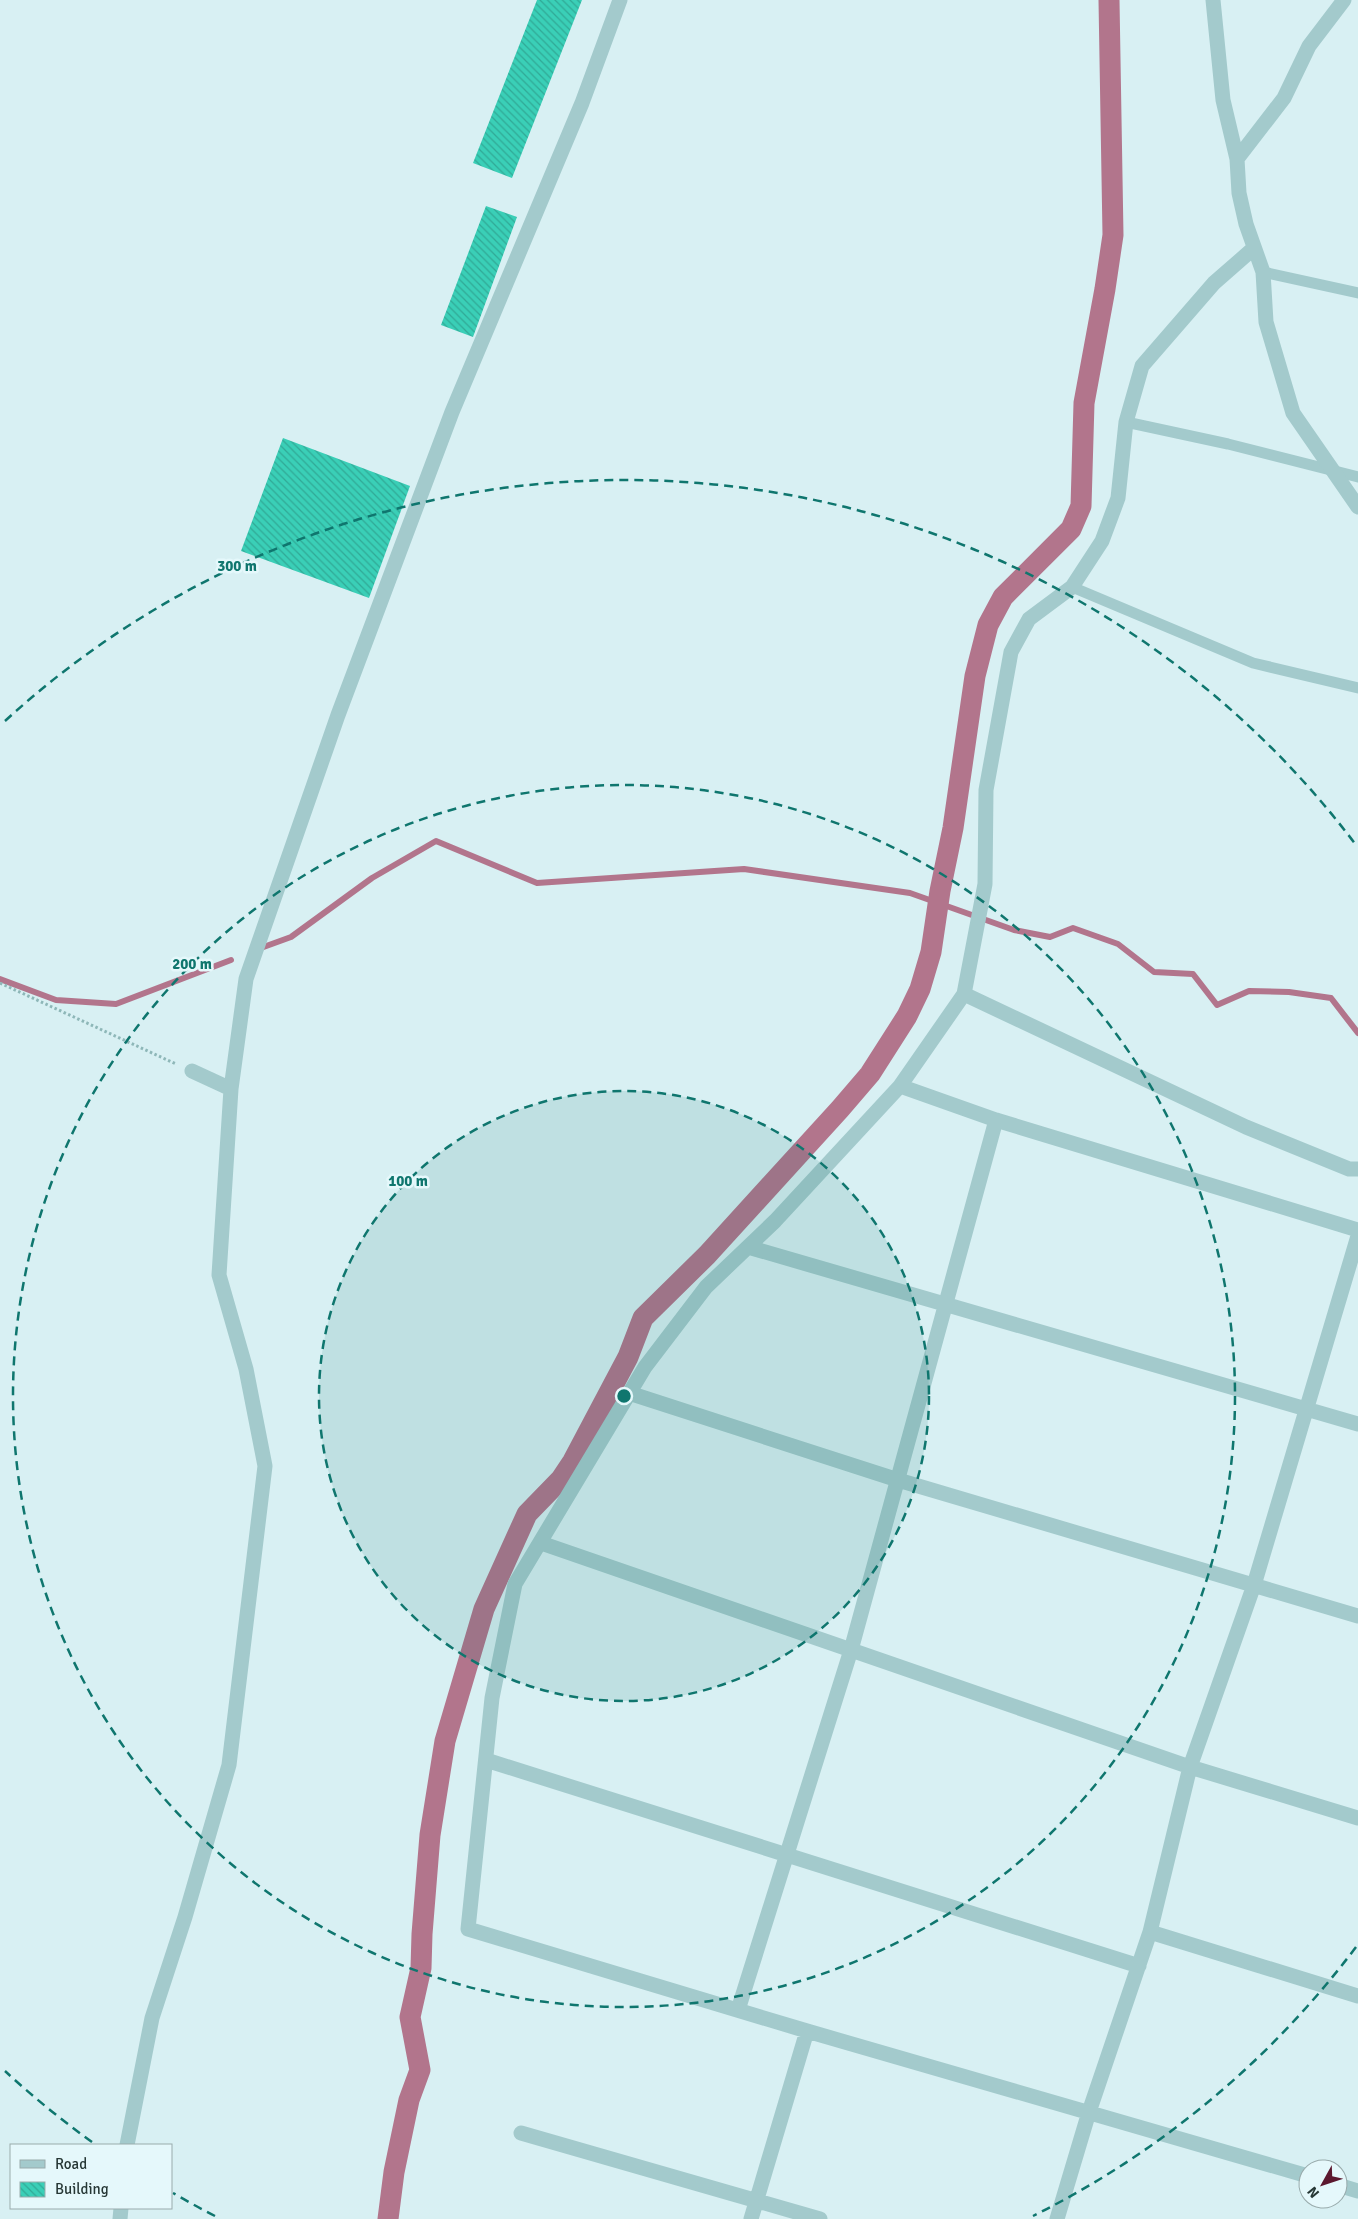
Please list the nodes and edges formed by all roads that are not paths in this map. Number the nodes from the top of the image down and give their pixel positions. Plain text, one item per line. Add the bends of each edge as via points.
1 (620, 0) edge
2 (1214, 0) edge
3 (1344, 0) edge
4 (1237, 159) junction
5 (1254, 248) junction
6 (1263, 272) junction
7 (1358, 293) edge
8 (1126, 422) junction
9 (1333, 471) junction
10 (1358, 477) edge
11 (1358, 507) edge
12 (1072, 587) junction
13 (1358, 688) edge
14 (964, 994) junction
15 (192, 1072) road end
16 (900, 1086) junction
17 (231, 1089) junction
18 (996, 1120) junction
19 (1358, 1169) edge
20 (1358, 1230) edge
21 (1358, 1236) edge
22 (748, 1247) junction
23 (945, 1306) junction
24 (630, 1393) junction
25 (1307, 1407) junction
26 (1358, 1424) edge
27 (898, 1480) junction
28 (541, 1543) junction
29 (1254, 1585) junction
30 (1358, 1616) edge
31 (851, 1650) junction
32 (486, 1760) junction
33 (1190, 1767) junction
34 (1358, 1818) edge
35 (786, 1855) junction
36 (1150, 1932) junction
37 (1139, 1966) junction
38 (1358, 1996) edge
39 (738, 2010) junction
40 (807, 2030) junction
41 (1089, 2112) junction
42 (521, 2133) dead end
43 (127, 2144) edge
44 (1298, 2173) edge
45 (758, 2199) junction
46 (751, 2219) edge
47 (820, 2219) edge
48 (1056, 2219) edge

1 - 17 street via 582,102 452,412 338,715 246,979
2 - 4 street via 1223,100
3 - 4 street via 1309,46 1284,98
4 - 5 street via 1238,193
5 - 6 street
5 - 8 street via 1214,283 1142,366
6 - 7 lane
6 - 9 street via 1266,322 1294,413
8 - 9 lane
8 - 12 street via 1118,498 1102,541
9 - 10 lane
9 - 11 street
12 - 13 lane via 1253,663
12 - 14 street via 1029,619 1011,652 986,790 985,884
14 - 16 street
14 - 19 street via 1246,1127 1350,1169
15 - 17 street
16 - 18 street
16 - 22 street
17 - 43 street via 220,1275 246,1369 265,1466 229,1766 152,2018
18 - 20 street
18 - 23 street
21 - 25 street
22 - 23 street
22 - 24 street via 706,1287 645,1367
23 - 25 street
23 - 27 street
24 - 27 street
24 - 28 street
25 - 26 street
25 - 29 street
27 - 29 street
27 - 31 street
28 - 31 street
28 - 32 street via 515,1584 492,1698
29 - 30 street
29 - 33 street
31 - 33 street
31 - 35 street
32 - 35 street
32 - 39 street via 468,1929
33 - 34 street
33 - 36 street
35 - 37 street
35 - 39 street
36 - 37 street
36 - 38 street
37 - 41 street
39 - 40 street
40 - 41 street
40 - 45 street
41 - 44 street
41 - 48 street
42 - 45 street
45 - 46 street
45 - 47 street

